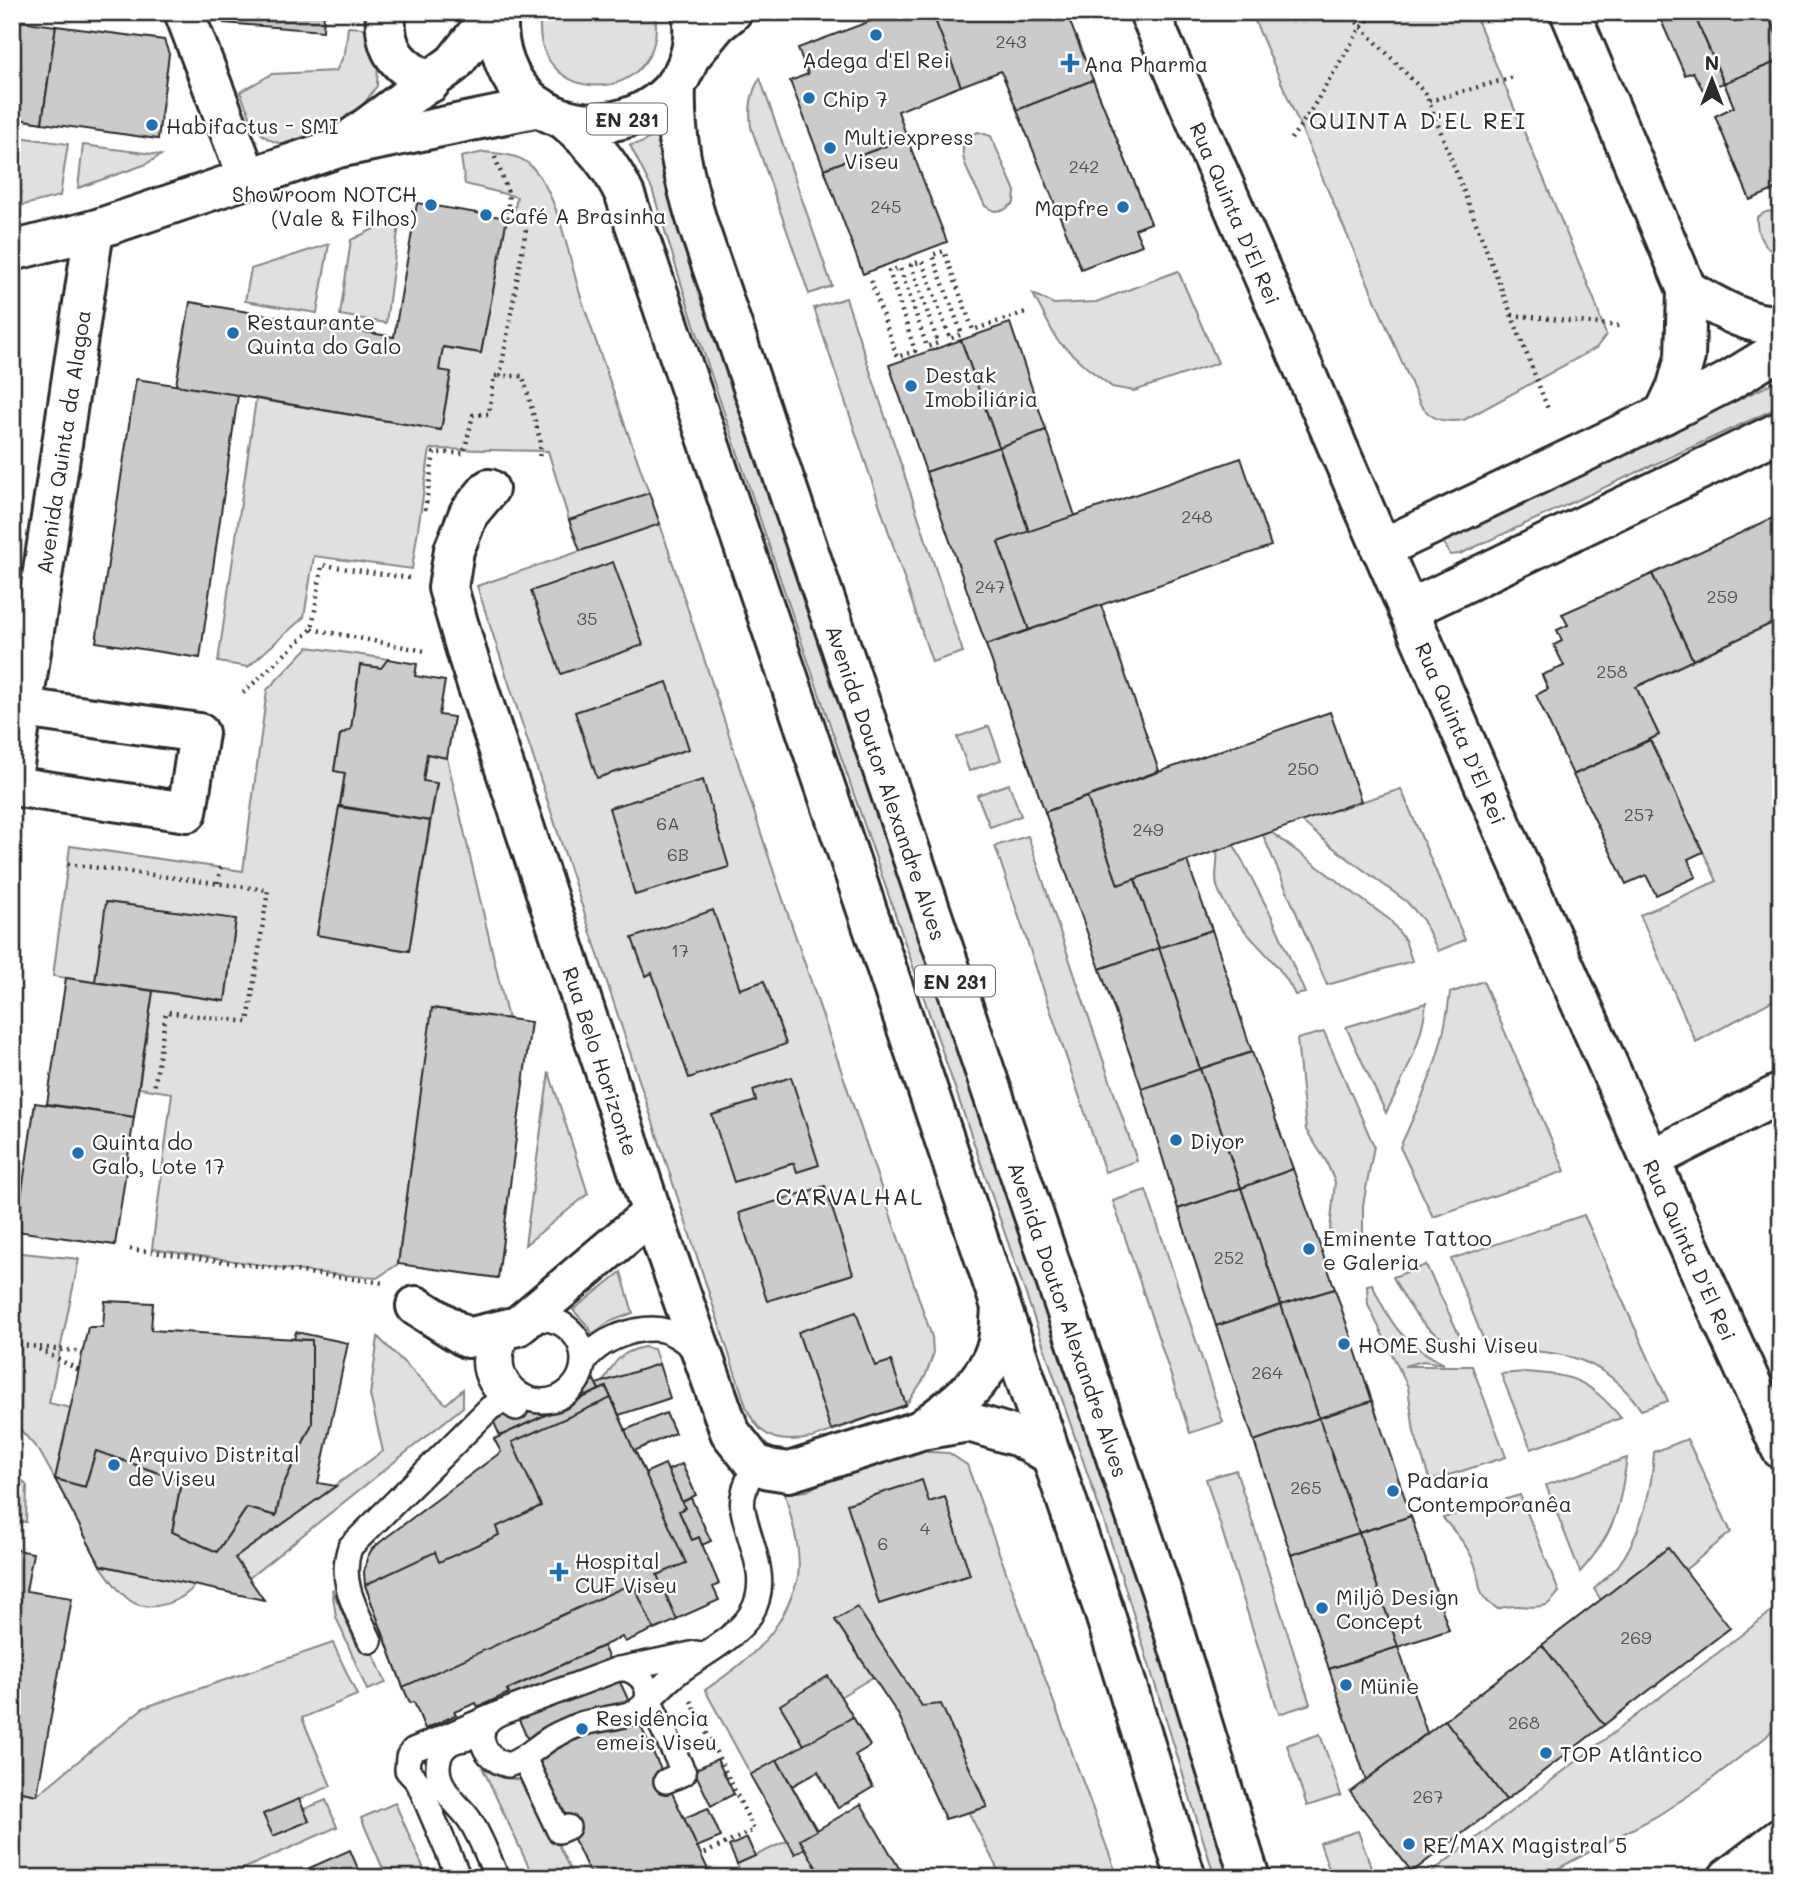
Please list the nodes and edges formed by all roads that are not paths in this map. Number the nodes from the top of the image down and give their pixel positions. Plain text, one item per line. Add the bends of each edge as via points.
1 (184, 12) edge
2 (386, 12) edge
3 (496, 12) edge
4 (692, 12) edge
5 (732, 12) edge
6 (1149, 12) edge
7 (1570, 12) edge
8 (682, 70) junction
9 (430, 83) junction
10 (553, 114) junction
11 (338, 148) junction
12 (248, 179) junction
13 (94, 230) junction
14 (12, 251) edge
15 (1686, 290) junction
16 (1781, 324) edge
17 (1781, 349) edge
18 (1664, 414) junction
19 (1781, 431) edge
20 (489, 489) dead end
21 (1381, 549) junction
22 (1408, 610) junction
23 (18, 708) edge
24 (12, 778) edge
25 (12, 786) edge
26 (1781, 1093) edge
27 (1650, 1160) junction
28 (652, 1213) junction
29 (416, 1306) road end
30 (1001, 1307) junction
31 (515, 1326) junction
32 (703, 1356) junction
33 (584, 1363) junction
34 (511, 1397) junction
35 (921, 1430) junction
36 (1781, 1449) edge
37 (1051, 1454) junction
38 (755, 1464) junction
39 (370, 1641) dead end
40 (713, 1648) junction
41 (618, 1670) junction
42 (644, 1704) junction
43 (500, 1713) junction
44 (482, 1741) junction
45 (524, 1758) junction
46 (666, 1781) dead end
47 (568, 1827) dead end
48 (1781, 1838) edge
49 (459, 1878) edge
50 (497, 1878) edge
51 (1186, 1878) edge
52 (1250, 1878) edge
53 (1728, 1878) edge

1 - 12 street
2 - 9 street via 387,45 398,61
3 - 9 street via 454,63
3 - 10 street, EN 231 via 504,64 518,88
4 - 8 street, EN 231 via 694,27
5 - 8 street via 717,24
6 - 21 street, Rua Quinta D'El Rei
7 - 15 street
8 - 10 street, EN 231 via 654,105 627,119 596,125
8 - 52 street, Avenida Doutor Alexandre Alves / EN 231 via 675,113 682,174 1161,1590
9 - 11 street
10 - 11 street
10 - 30 street, EN 231 via 584,136 615,173 625,195
11 - 12 street
12 - 13 street
13 - 14 street
13 - 23 street, Avenida Quinta da Alagoa
15 - 16 street via 1734,314 1768,326
15 - 18 street via 1685,357
17 - 18 street
18 - 21 street
19 - 22 street
20 - 28 street, Rua Belo Horizonte via 469,513 454,550 448,588
21 - 22 street, Rua Quinta D'El Rei
22 - 27 street, Rua Quinta D'El Rei
23 - 24 street, Avenida Quinta da Alagoa
23 - 25 street via 199,733 187,812
26 - 27 street
27 - 36 street, Rua Quinta D'El Rei
28 - 31 street
28 - 32 street, Rua Belo Horizonte
29 - 31 street via 467,1338
30 - 35 street via 996,1347 980,1379
30 - 37 street, EN 231
31 - 33 lane via 532,1320 556,1321 577,1338
31 - 34 lane via 502,1350 501,1364
32 - 33 lane via 667,1331 637,1329 604,1344
32 - 38 street, Rua Belo Horizonte via 730,1432
33 - 34 lane via 581,1376 564,1396 550,1401
34 - 39 lane via 490,1408 350,1546 345,1573
35 - 37 street via 970,1422 1019,1437
35 - 38 street via 789,1472
37 - 51 street, EN 231
38 - 40 lane via 744,1491 743,1508 759,1572 758,1593 751,1614
40 - 41 lane
40 - 42 lane
41 - 42 lane via 630,1670 643,1679 648,1691
41 - 43 lane
42 - 45 lane via 549,1738
42 - 46 lane via 684,1773
43 - 44 lane via 487,1721
43 - 49 lane via 417,1747 406,1762
44 - 45 lane via 488,1754 502,1764
44 - 50 lane via 459,1740 446,1745 437,1763 443,1786 471,1821
45 - 47 lane via 559,1830
48 - 53 street

